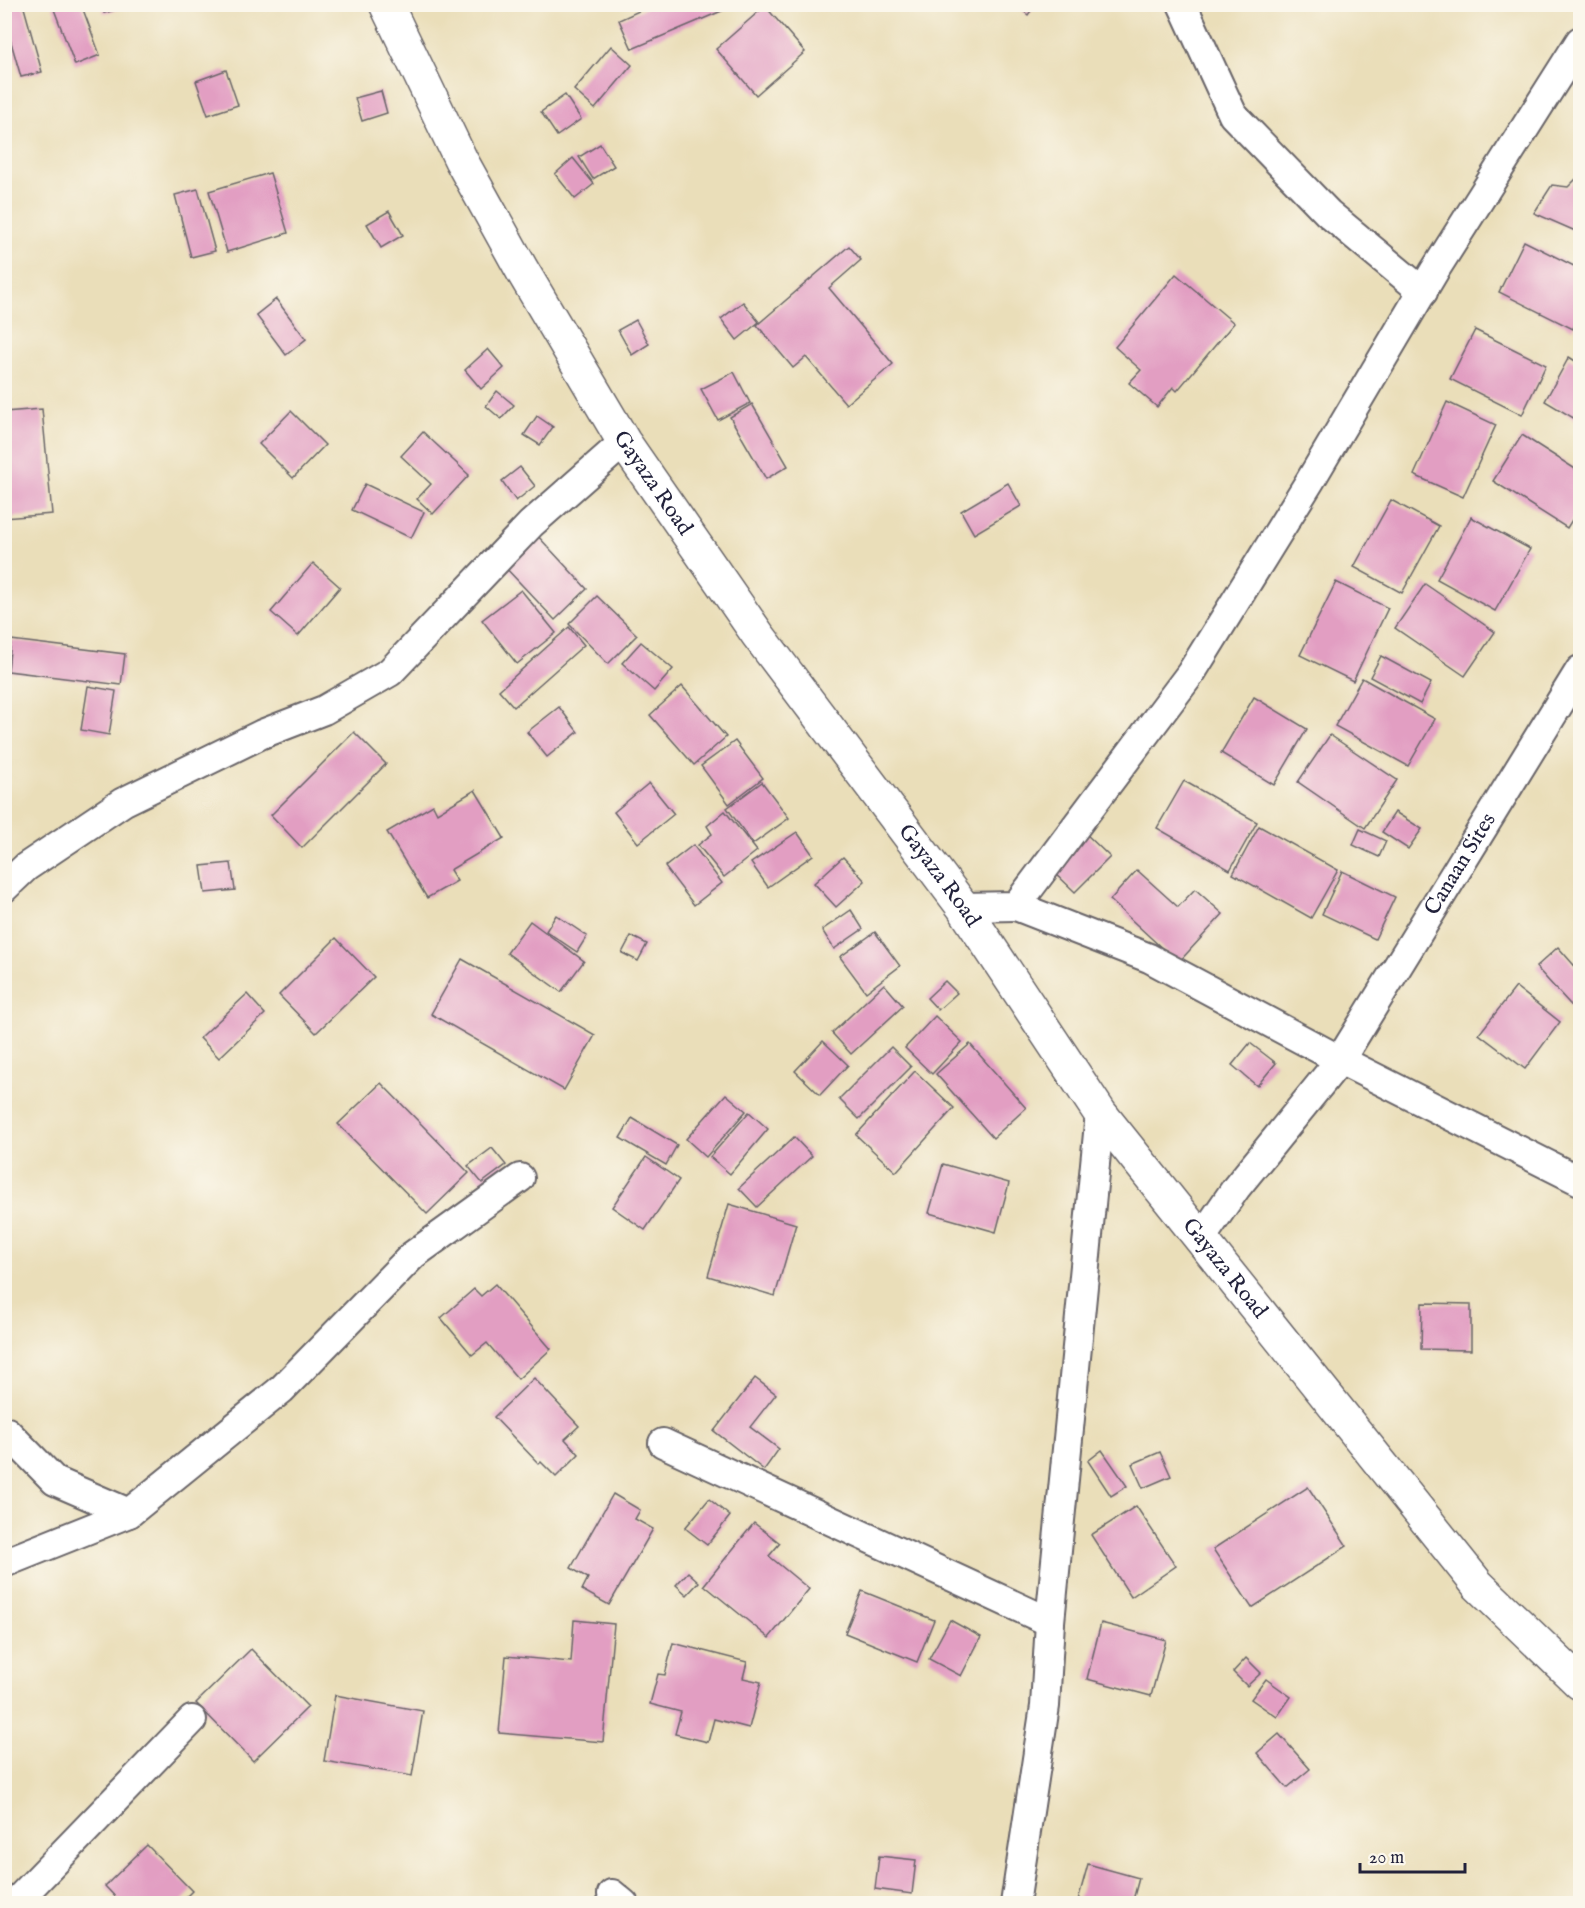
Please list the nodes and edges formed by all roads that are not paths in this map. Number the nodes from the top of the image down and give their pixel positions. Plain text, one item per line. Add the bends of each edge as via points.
1 (386, 4) edge
2 (1182, 4) edge
3 (1581, 41) edge
4 (1423, 292) junction
5 (624, 442) junction
6 (1581, 670) edge
7 (4, 888) edge
8 (1016, 906) junction
9 (963, 907) junction
10 (1340, 1060) junction
11 (1100, 1113) junction
12 (520, 1178) dead end
13 (1581, 1181) edge
14 (1200, 1240) junction
15 (4, 1434) edge
16 (663, 1443) dead end
17 (129, 1513) junction
18 (4, 1563) edge
19 (1050, 1622) junction
20 (1581, 1683) edge
21 (192, 1720) dead end
22 (14, 1904) edge
23 (1015, 1904) edge

1 - 5 main road, Gayaza Road via 461,160
2 - 4 street via 1233,115 1328,213
3 - 4 street
4 - 8 street via 1191,673
5 - 7 street via 531,524 390,672 324,711 262,734 123,802 26,867
5 - 9 main road, Gayaza Road via 758,635
6 - 10 street, Canaan Sites
8 - 9 street
8 - 10 street via 1149,958
9 - 11 main road, Gayaza Road
10 - 13 street
10 - 14 street, Canaan Sites via 1236,1188
11 - 14 main road, Gayaza Road
11 - 19 street
12 - 17 street via 413,1255 282,1389
14 - 20 main road, Gayaza Road via 1478,1585
15 - 17 street via 7,1432 55,1481
16 - 19 street
17 - 18 street
19 - 23 street via 1045,1706
21 - 22 street

